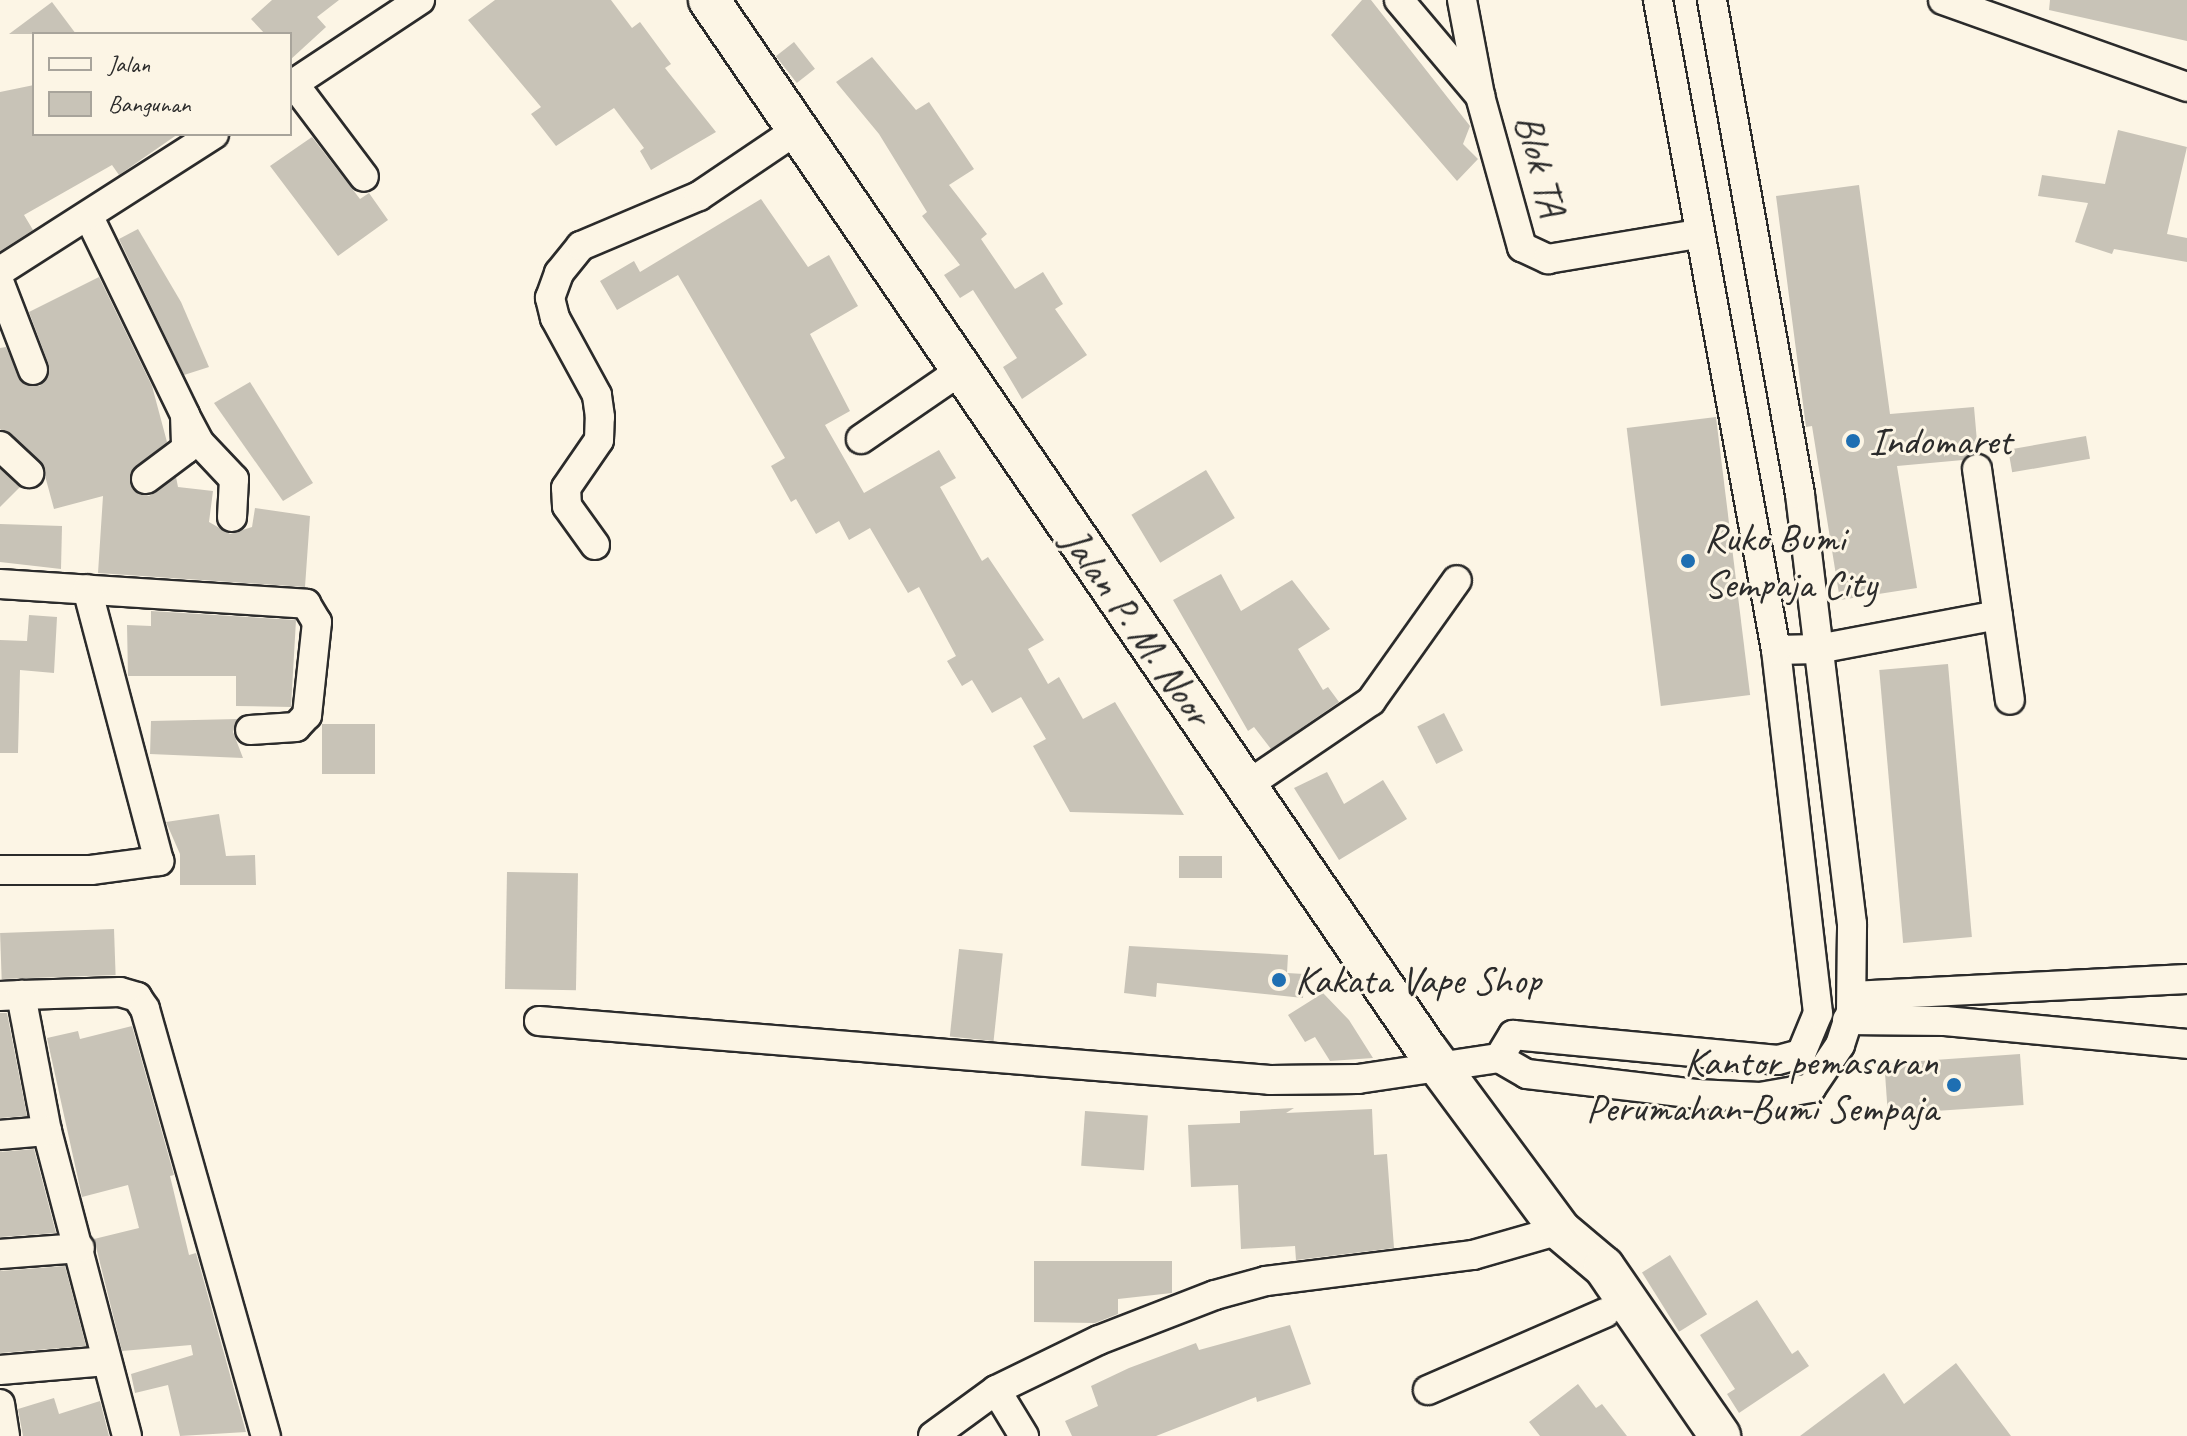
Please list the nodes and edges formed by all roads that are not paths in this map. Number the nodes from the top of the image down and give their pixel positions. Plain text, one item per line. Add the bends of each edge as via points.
1 (420, 0) edge
2 (709, 0) edge
3 (1399, 0) edge
4 (1462, 0) edge
5 (1658, 0) edge
6 (1712, 0) edge
7 (1943, 0) edge
8 (2001, 8) edge
9 (292, 85) edge
10 (2187, 87) edge
11 (1480, 96) junction
12 (800, 128) junction
13 (211, 136) edge
14 (364, 177) dead end
15 (90, 219) junction
16 (1697, 234) junction
17 (0, 271) edge
18 (0, 284) edge
19 (33, 370) dead end
20 (960, 371) junction
21 (185, 415) junction
22 (861, 439) dead end
23 (0, 446) edge
24 (1977, 469) dead end
25 (29, 473) dead end
26 (146, 479) dead end
27 (232, 517) dead end
28 (595, 545) dead end
29 (1457, 580) dead end
30 (0, 584) edge
31 (74, 588) junction
32 (1998, 615) junction
33 (1818, 649) junction
34 (1776, 650) junction
35 (2010, 700) dead end
36 (250, 730) dead end
37 (1246, 786) junction
38 (0, 870) edge
39 (2187, 979) edge
40 (10, 996) edge
41 (1850, 1008) junction
42 (539, 1021) dead end
43 (2187, 1044) edge
44 (1801, 1054) junction
45 (1499, 1058) junction
46 (1437, 1063) junction
47 (1829, 1067) junction
48 (47, 1131) junction
49 (0, 1135) edge
50 (1567, 1239) junction
51 (80, 1248) junction
52 (0, 1254) edge
53 (1605, 1313) junction
54 (107, 1361) junction
55 (0, 1370) edge
56 (996, 1390) junction
57 (1428, 1390) dead end
58 (0, 1404) edge
59 (5, 1436) edge
60 (127, 1436) edge
61 (266, 1436) edge
62 (933, 1436) edge
63 (1024, 1436) edge
64 (1687, 1436) edge
65 (1720, 1436) edge

1 - 9 street
2 - 12 highway, Jalan P. M. Noor
3 - 11 street, Blok TA
4 - 11 street
5 - 16 street
6 - 33 street via 1800,494
7 - 8 street
8 - 10 street
9 - 14 street
11 - 16 street, Blok TA via 1522,247 1548,259
12 - 20 highway, Jalan P. M. Noor
12 - 28 street via 699,196 581,246 559,273 550,298 555,318 597,395 600,417 590,460 566,488 567,506
13 - 15 street
15 - 17 street
15 - 21 street
16 - 34 street
18 - 19 street
20 - 22 street
20 - 37 highway, Jalan P. M. Noor
21 - 26 street via 186,449
21 - 27 street via 199,442 234,479
23 - 25 street
24 - 32 street
29 - 37 street via 1371,701
30 - 31 street
31 - 36 street via 306,604 314,611 307,715 296,727
31 - 38 street via 159,861
32 - 33 street
32 - 35 street
33 - 34 street
33 - 41 street via 1852,924
34 - 44 street via 1817,975 1818,1013
37 - 46 highway, Jalan P. M. Noor
39 - 41 street
40 - 48 street
40 - 61 street via 120,992 137,997 145,1009
41 - 43 street
41 - 47 street
42 - 46 street via 1270,1080 1358,1079
44 - 45 street via 1778,1060 1513,1035
44 - 47 street
45 - 46 street
45 - 47 street via 1527,1074 1760,1097 1796,1094
46 - 50 highway, Jalan P. M. Noor
48 - 49 street
48 - 51 street
50 - 53 highway, Jalan P. M. Noor via 1580,1277
50 - 56 street via 1266,1281 1099,1340
50 - 65 highway, Jalan P. M. Noor via 1604,1267
51 - 52 street
51 - 54 street
53 - 57 street
53 - 64 highway, Jalan P. M. Noor
54 - 55 street
54 - 60 street
56 - 62 street
56 - 63 street
58 - 59 street

